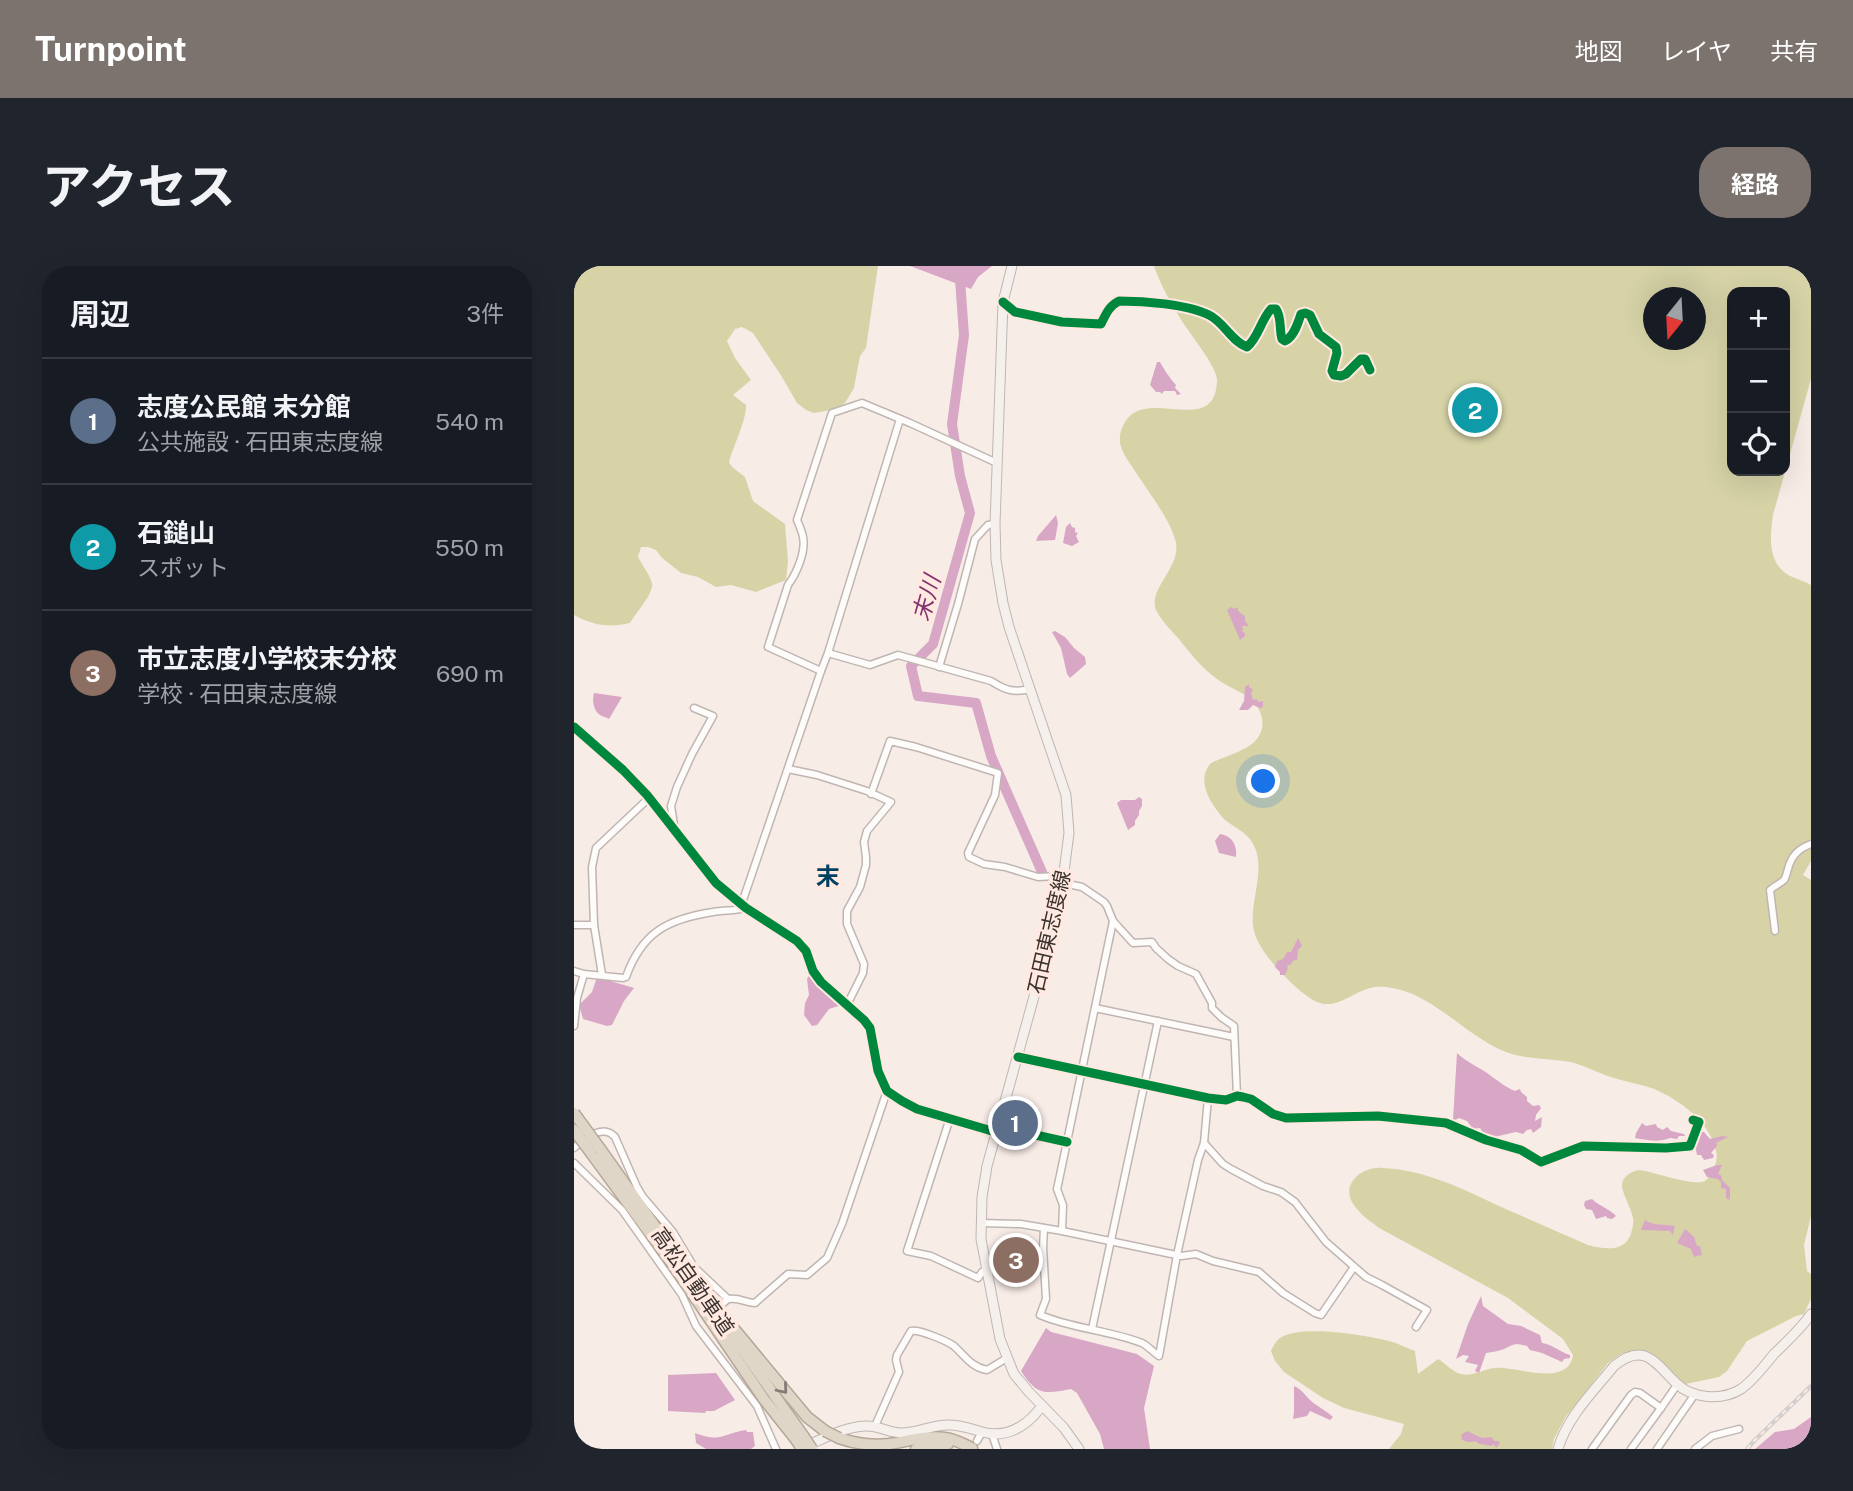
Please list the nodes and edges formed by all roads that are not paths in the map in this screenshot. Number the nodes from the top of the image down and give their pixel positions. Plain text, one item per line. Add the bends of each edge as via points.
1 (1012, 266) edge
2 (1003, 302) junction
3 (1370, 370) dead end
4 (900, 419) junction
5 (997, 463) junction
6 (995, 524) junction
7 (828, 653) junction
8 (939, 667) junction
9 (821, 671) junction
10 (1030, 689) junction
11 (694, 708) dead end
12 (574, 727) edge
13 (789, 769) junction
14 (871, 794) junction
15 (649, 798) junction
16 (675, 831) junction
17 (1811, 844) edge
18 (1064, 880) junction
19 (744, 905) junction
20 (1113, 921) junction
21 (574, 925) edge
22 (594, 925) junction
23 (1775, 931) dead end
24 (574, 971) edge
25 (584, 974) junction
26 (602, 975) junction
27 (847, 1005) junction
28 (1095, 1008) junction
29 (1158, 1021) junction
30 (574, 1026) edge
31 (1234, 1037) junction
32 (1018, 1057) junction
33 (1082, 1071) junction
34 (1144, 1084) junction
35 (887, 1091) junction
36 (1237, 1096) junction
37 (1208, 1098) junction
38 (574, 1113) edge
39 (950, 1118) junction
40 (1693, 1120) dead end
41 (574, 1130) edge
42 (998, 1131) junction
43 (1067, 1142) junction
44 (1204, 1143) junction
45 (574, 1147) edge
46 (596, 1151) junction
47 (574, 1163) edge
48 (981, 1223) junction
49 (1044, 1228) junction
50 (1062, 1231) junction
51 (1111, 1241) junction
52 (1177, 1255) junction
53 (1354, 1267) junction
54 (986, 1270) junction
55 (728, 1298) junction
56 (721, 1306) dead end
57 (1811, 1314) edge
58 (704, 1319) dead end
59 (723, 1325) junction
60 (696, 1326) junction
61 (1416, 1328) dead end
62 (1092, 1329) junction
63 (738, 1346) junction
64 (1007, 1358) junction
65 (1677, 1385) junction
66 (1695, 1394) junction
67 (1042, 1406) junction
68 (1661, 1408) junction
69 (875, 1426) junction
70 (1739, 1429) dead end
71 (987, 1433) junction
72 (798, 1445) edge
73 (974, 1446) edge
74 (776, 1449) edge
75 (812, 1449) edge
76 (916, 1449) edge
77 (997, 1449) edge
78 (1079, 1449) edge
79 (1558, 1449) edge
80 (1592, 1449) edge
81 (1631, 1449) edge
82 (1657, 1449) edge
83 (1695, 1449) edge

1 - 2 main road, 石田東志度線
2 - 3 street via 1016,312 1088,324 1101,324 1119,302 1192,310 1209,315 1239,344 1247,346 1271,310 1279,313 1280,335 1285,341 1305,313 1319,334 1336,347 1334,375 1346,374 1361,359
2 - 5 main road, 石田東志度線
4 - 5 street
4 - 7 street
4 - 9 street via 862,403 832,413 797,520 803,550 768,647
5 - 6 main road, 石田東志度線
6 - 8 street via 975,539
6 - 10 main road, 石田東志度線 via 1003,603
7 - 8 street via 870,665 898,654
7 - 9 street
8 - 10 street via 1018,692
9 - 13 street
10 - 18 main road, 石田東志度線 via 1066,796 1069,833
11 - 16 street via 713,716 671,806
12 - 15 street
13 - 14 street
13 - 19 street
14 - 18 street via 890,741 998,773 995,795 969,857
14 - 27 street via 891,802 867,831 866,865 847,911 847,924 864,964
15 - 16 street
15 - 22 street via 596,848 592,867
16 - 19 street via 716,883
17 - 23 street via 1795,853 1785,878 1770,891
18 - 20 street via 1104,902
18 - 32 main road, 石田東志度線
19 - 26 street via 664,927 645,941 626,977
19 - 27 street via 797,942 818,979
20 - 28 street
20 - 31 street via 1133,943 1152,942 1178,966 1196,974 1212,1007 1234,1026
21 - 22 street
22 - 26 street
24 - 25 street
25 - 26 street
25 - 30 street
27 - 35 street via 870,1028
28 - 29 street
28 - 33 street
29 - 31 street
29 - 34 street
31 - 36 street
32 - 33 street
32 - 42 main road, 石田東志度線
33 - 34 street
33 - 43 street
34 - 37 street
34 - 51 street
35 - 39 street via 917,1109
35 - 55 street via 827,1258 807,1275 788,1274 755,1303
36 - 37 street
36 - 40 street via 1286,1118 1378,1115 1446,1123 1521,1150 1541,1162 1583,1146 1690,1146 1699,1122
37 - 44 street
38 - 46 highway, 高松自動車道, bridge
39 - 42 street
39 - 54 street via 907,1251 931,1256 978,1278
41 - 46 highway, 高松自動車道, bridge
42 - 43 street
42 - 48 main road, 石田東志度線 via 987,1166
43 - 50 street via 1057,1189 1063,1205
44 - 52 street
44 - 53 street via 1231,1170 1295,1202 1326,1242
45 - 55 street via 598,1132 610,1132 643,1197 673,1232 694,1267
46 - 59 highway, 高松自動車道
46 - 59 highway, 高松自動車道
47 - 60 street via 622,1210 682,1295
48 - 49 street
48 - 54 main road, 石田東志度線
49 - 50 street
49 - 62 street via 1046,1299 1040,1315
50 - 51 street
51 - 52 street
51 - 62 street
52 - 53 street via 1196,1254 1259,1272 1283,1293 1321,1315
52 - 62 street via 1159,1356 1145,1344
53 - 61 street via 1427,1310
54 - 64 main road, 石田東志度線
55 - 56 street
57 - 66 main road via 1740,1390 1715,1397
58 - 60 street
59 - 63 highway
59 - 63 highway, 高松自動車道
60 - 74 street via 757,1406
63 - 72 highway, 高松自動車道
63 - 72 highway, 高松自動車道 via 763,1398
63 -> 73 highway, bridge via 807,1417 839,1438 872,1445 933,1437
64 - 67 main road, 石田東志度線 via 1014,1374
64 - 69 street via 987,1370 978,1368 952,1344 920,1330 911,1331 897,1355 899,1372
65 - 66 main road
65 - 68 street
65 - 79 main road via 1650,1358 1622,1360 1574,1416
66 - 82 street
67 - 71 main road via 1016,1430
67 - 78 main road, 石田東志度線
68 - 80 street via 1635,1392
68 - 81 street
69 - 71 main road via 899,1433 953,1425
69 - 72 main road via 851,1427
70 - 83 street via 1712,1436
71 - 73 street
71 - 77 street
72 - 75 highway, 高松自動車道, bridge
73 - 76 highway

